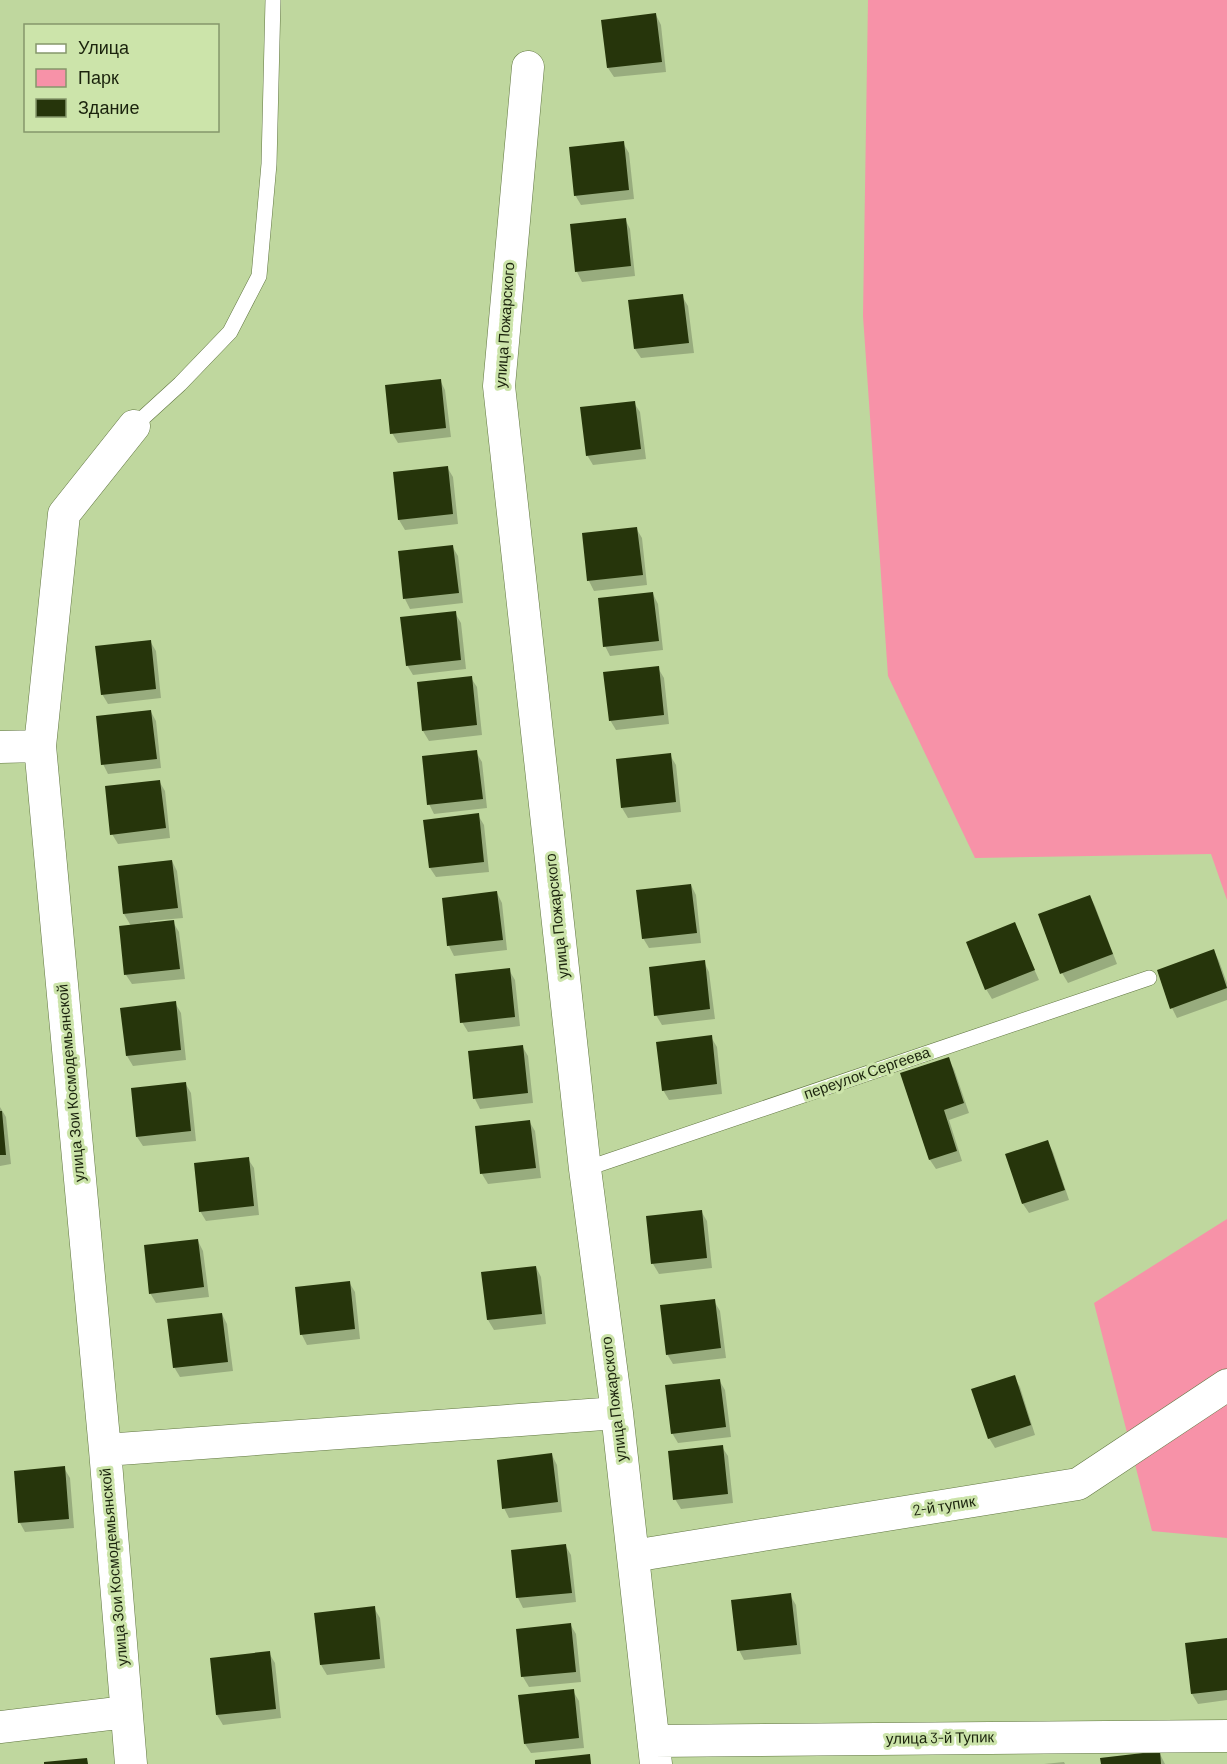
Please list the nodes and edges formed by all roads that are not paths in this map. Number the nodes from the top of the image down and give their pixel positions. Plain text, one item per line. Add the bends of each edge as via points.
1 (273, 0) edge
2 (528, 67) dead end
3 (134, 426) joint
4 (40, 746) junction
5 (0, 747) edge
6 (1149, 978) dead end
7 (585, 1169) junction
8 (1227, 1385) edge
9 (617, 1413) junction
10 (105, 1450) junction
11 (633, 1556) junction
12 (126, 1712) junction
13 (0, 1727) edge
14 (1227, 1736) edge
15 (655, 1752) edge
16 (131, 1764) edge

1 - 3 lane via 269,164 259,276 230,332
2 - 7 street, улица Пожарского via 499,386
3 - 4 street, улица Зои Космодемьянской via 64,514
4 - 5 street
4 - 10 street, улица Зои Космодемьянской
6 - 7 lane, переулок Сергеева
7 - 9 street, улица Пожарского
8 - 11 street, 2-й тупик via 1078,1484
9 - 10 street
9 - 11 street, улица Пожарского
10 - 12 street, улица Зои Космодемьянской
11 - 15 street, улица Пожарского
12 - 13 street
12 - 16 street, улица Зои Космодемьянской
14 - 15 street, улица 3-й Тупик

